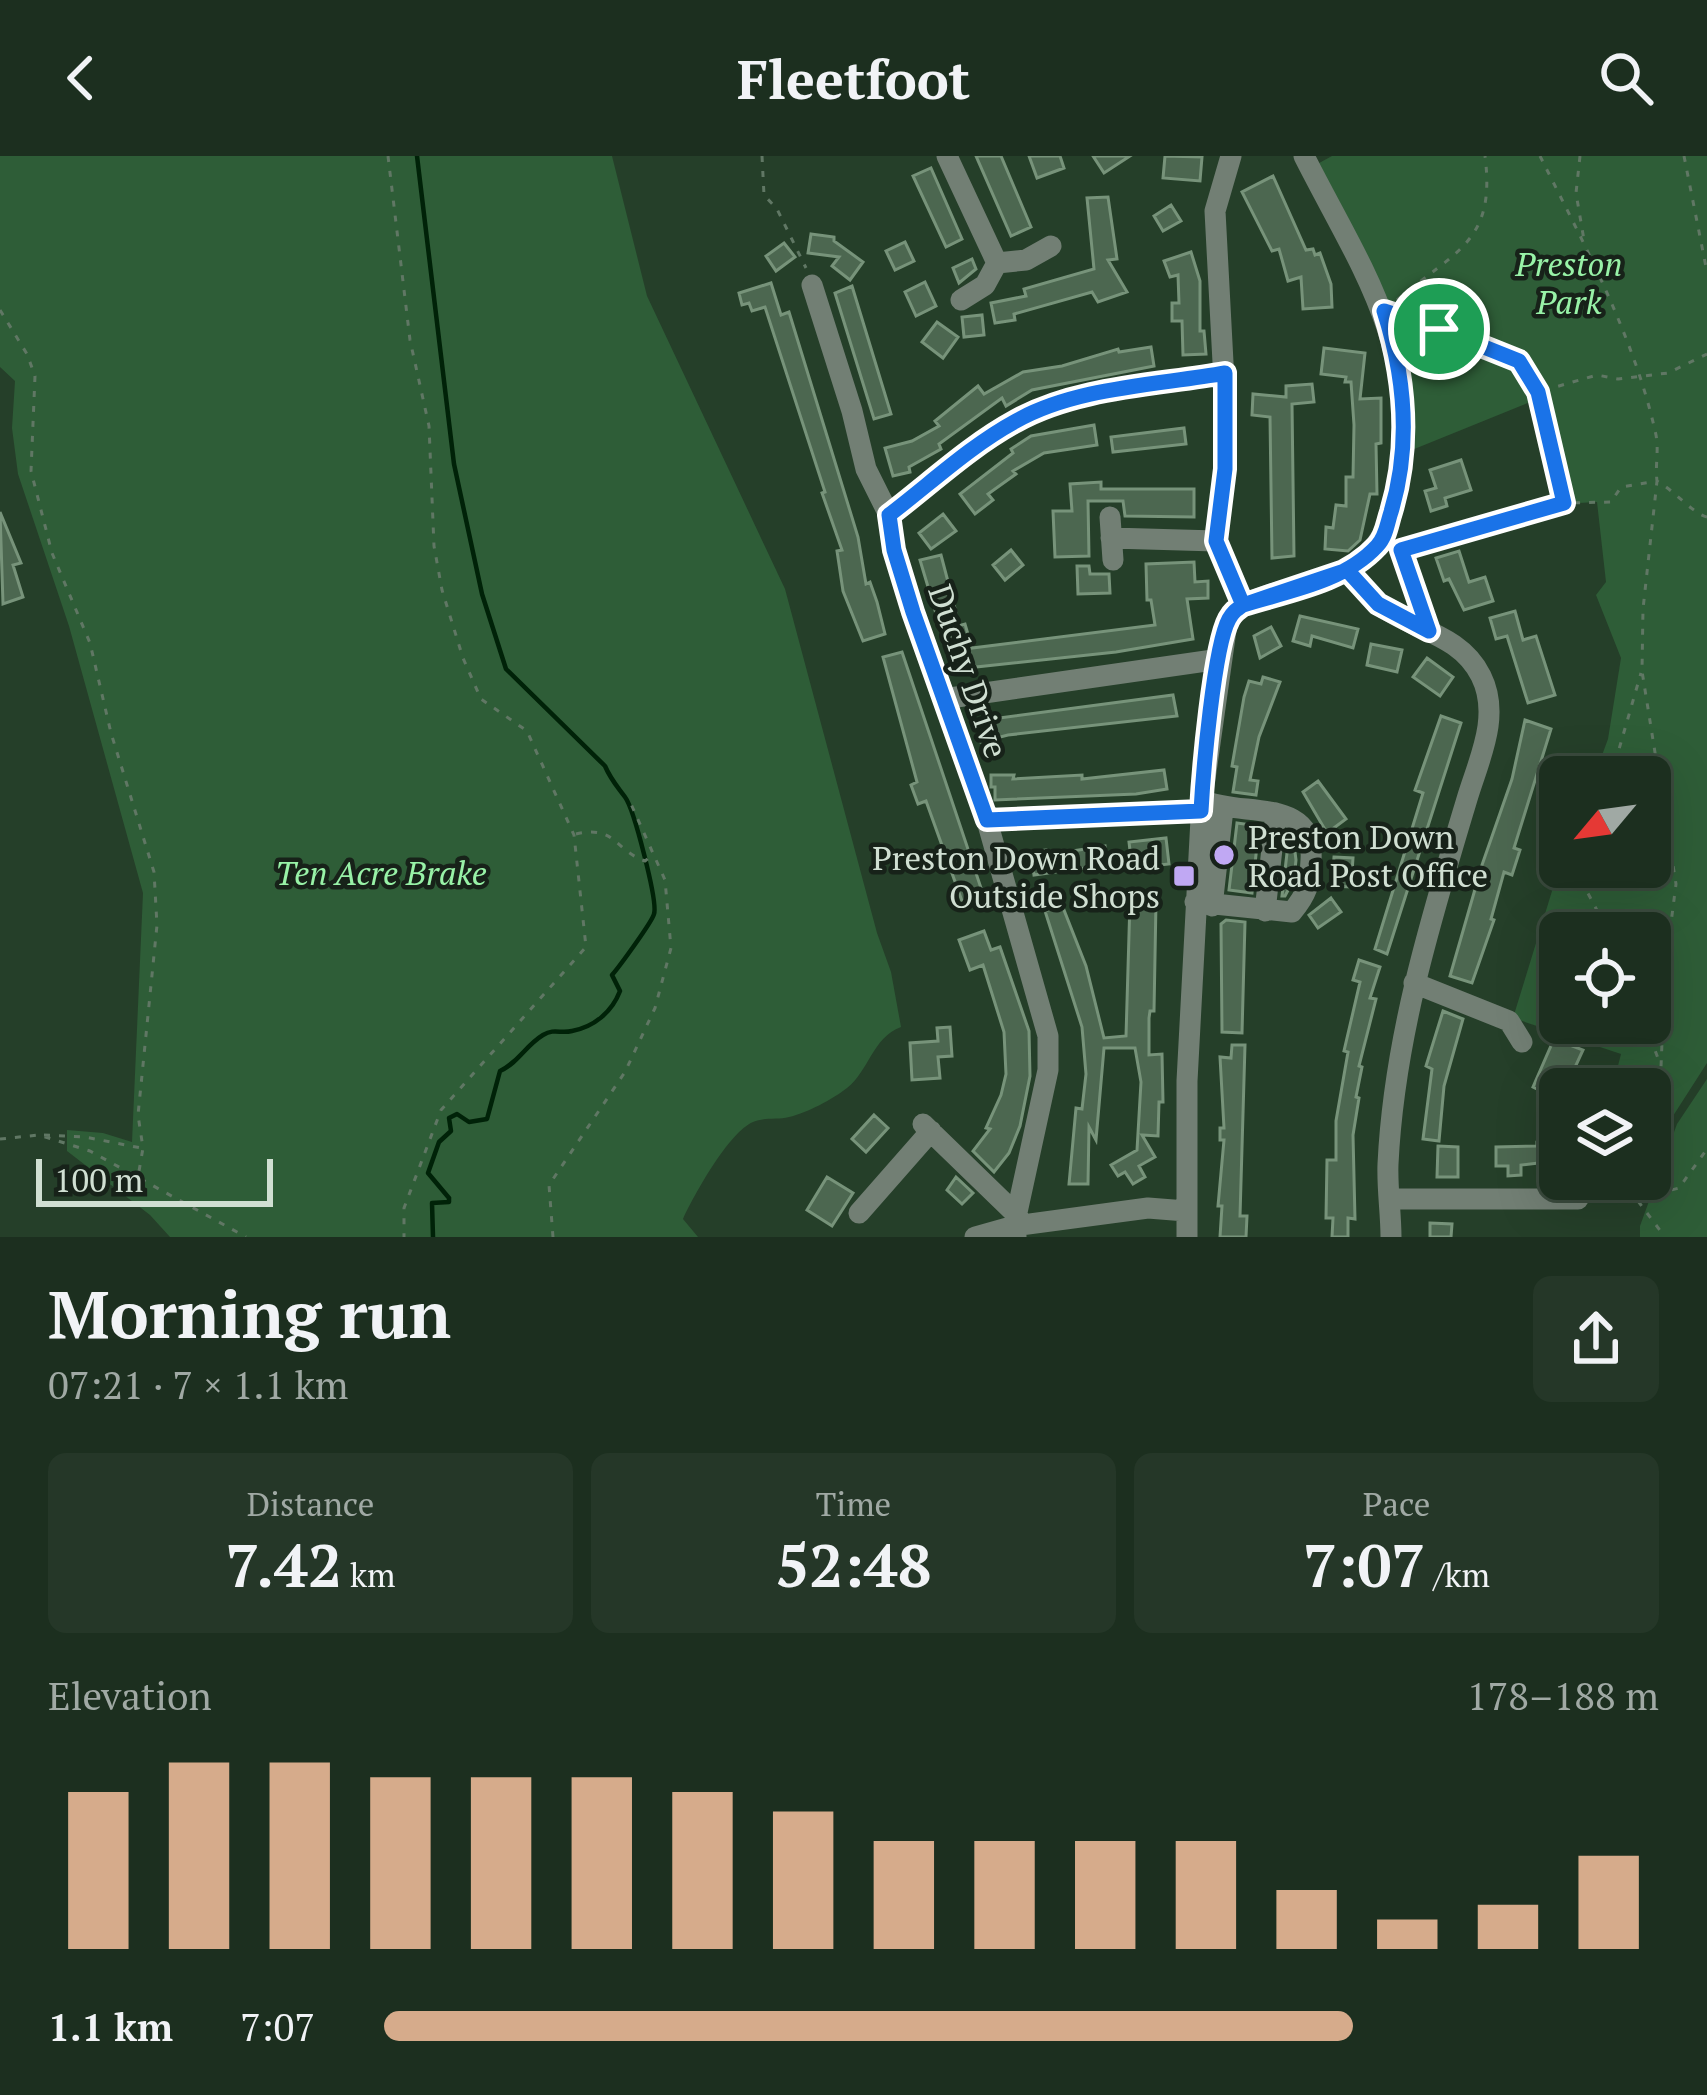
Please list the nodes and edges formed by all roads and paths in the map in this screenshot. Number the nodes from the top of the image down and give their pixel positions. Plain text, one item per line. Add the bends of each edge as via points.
1 (388, 156) edge
2 (762, 156) edge
3 (947, 156) edge
4 (1231, 156) edge
5 (1304, 156) edge
6 (1484, 156) edge
7 (1540, 156) edge
8 (1580, 156) edge
9 (1684, 156) edge
10 (1051, 246) dead end
11 (1586, 248) junction
12 (997, 263) junction
13 (1707, 272) edge
14 (812, 285) joint
15 (962, 300) dead end
16 (0, 310) edge
17 (1384, 311) junction
18 (1707, 354) edge
19 (1225, 373) junction
20 (1638, 378) junction
21 (1538, 392) junction
22 (1657, 481) junction
23 (1564, 503) junction
24 (889, 515) junction
25 (1707, 518) edge
26 (1387, 525) junction
27 (1112, 538) dead end
28 (1216, 541) junction
29 (1401, 550) junction
30 (1347, 570) junction
31 (1243, 605) junction
32 (1429, 631) junction
33 (1220, 659) junction
34 (1642, 671) junction
35 (943, 699) junction
36 (1617, 756) edge
37 (631, 804) dead end
38 (1209, 806) junction
39 (1276, 813) junction
40 (987, 820) junction
41 (574, 835) junction
42 (652, 856) junction
43 (1204, 904) junction
44 (1265, 911) junction
45 (1414, 982) junction
46 (1522, 1042) dead end
47 (1653, 1044) edge
48 (1661, 1067) joint
49 (39, 1135) junction
50 (0, 1139) edge
51 (143, 1148) junction
52 (1707, 1149) edge
53 (138, 1177) junction
54 (1671, 1190) edge
55 (1390, 1199) junction
56 (1539, 1199) edge
57 (1638, 1200) edge
58 (1186, 1211) junction
59 (859, 1213) dead end
60 (1016, 1226) edge
61 (246, 1237) edge
62 (404, 1237) edge
63 (553, 1237) edge
64 (975, 1237) edge
65 (1187, 1237) edge
66 (1391, 1237) edge
67 (1666, 1237) edge

1 - 41 path via 429,426 442,590 482,699 527,730
2 - 14 path via 764,195
3 - 12 street
4 - 19 street via 1214,211
5 - 17 street
6 - 17 path via 1487,209 1478,231
7 - 11 path
8 - 11 path via 1576,193
9 - 13 path
10 - 12 street
11 - 20 path
12 - 15 street via 985,285
14 - 24 street, Duchy Drive via 866,469
16 - 51 path via 35,376 31,471 154,872 158,925 138,1115
17 - 21 path via 1519,361
17 - 26 street via 1403,388 1398,486
18 - 20 path
19 - 24 street via 1020,418
19 - 28 street
20 - 21 path via 1597,375
20 - 22 path via 1656,436
21 - 23 path
22 - 23 path via 1621,488 1611,502
22 - 25 path
22 - 34 path
23 - 29 path
24 - 35 street, Duchy Drive
26 - 29 path
26 - 30 street via 1375,549
27 - 28 street
28 - 31 street
29 - 32 path
30 - 31 street
30 - 32 street via 1378,604
31 - 33 street via 1227,623
32 - 45 street via 1467,656 1490,714
33 - 35 street
33 - 38 street
34 - 36 path
34 - 48 path via 1676,884
35 - 40 street, Duchy Drive
37 - 42 path
38 - 39 street
38 - 40 street
38 - 43 street
39 - 44 street
39 - 44 street via 1297,819 1312,840 1308,892 1292,912
40 - 60 street, Duchy Drive via 1048,1036
41 - 42 path via 596,830 635,858
41 - 62 path via 586,947 441,1110 404,1208
42 - 63 path via 670,909 671,948 656,1008 625,1072 549,1185
43 - 44 street
43 - 58 street via 1187,1081
45 - 46 street via 1510,1021
45 - 55 street via 1395,1082
47 - 48 path
49 - 50 path
49 - 51 path
49 - 53 path via 90,1150
51 - 53 path
52 - 54 path
53 - 61 path
55 - 56 street
55 - 66 street
57 - 67 path
58 - 60 street via 1148,1208
58 - 65 street
59 - 60 street via 927,1128
60 - 64 street

